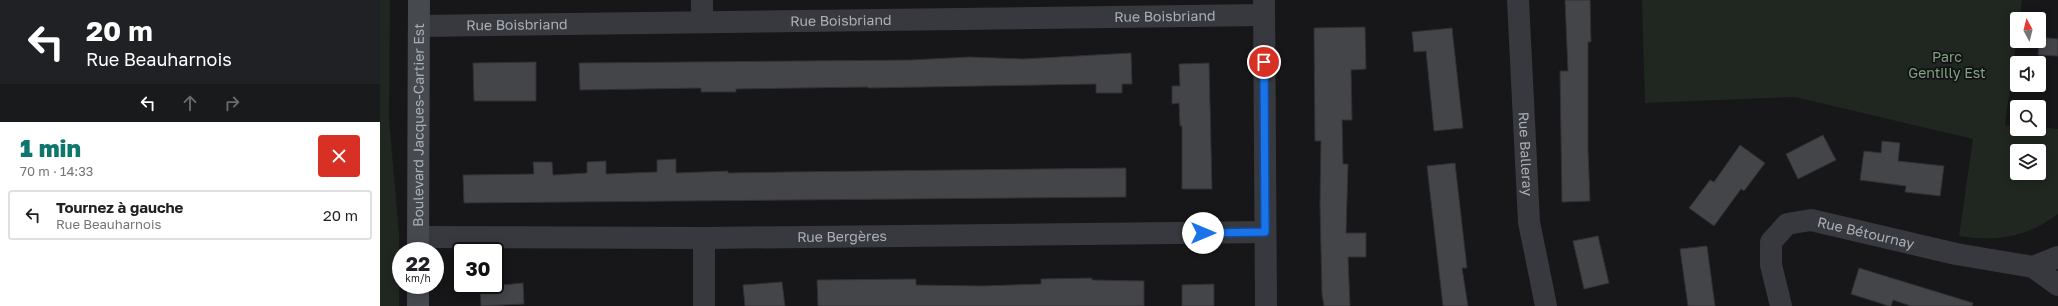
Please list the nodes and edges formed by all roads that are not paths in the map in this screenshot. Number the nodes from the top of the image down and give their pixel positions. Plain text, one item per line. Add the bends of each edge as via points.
1 (419, 0) edge
2 (702, 0) edge
3 (1518, 0) edge
4 (1264, 8) edge
5 (702, 22) junction
6 (419, 26) junction
7 (1265, 232) junction
8 (704, 238) junction
9 (418, 242) edge
10 (444, 243) edge
11 (2058, 257) edge
12 (2033, 267) junction
13 (2058, 285) edge
14 (418, 294) edge
15 (418, 306) edge
16 (704, 306) edge
17 (1266, 306) edge
18 (1546, 306) edge
19 (1781, 306) edge

1 - 6 main road, Boulevard Jacques-Cartier Est
2 - 5 street
3 - 18 street, Rue Balleray via 1530,222
4 - 5 street, Rue Boisbriand
4 - 7 street
5 - 6 street, Rue Boisbriand
6 - 9 main road, Boulevard Jacques-Cartier Est
7 - 8 street, Rue Bergères
7 - 17 street
8 - 10 street, Rue Bergères
8 - 16 street
11 - 12 street
12 - 13 street, Rue Bétournay
12 - 19 street, Rue Bétournay via 1956,254 1811,220 1787,224 1771,242 1771,265
14 - 15 main road

